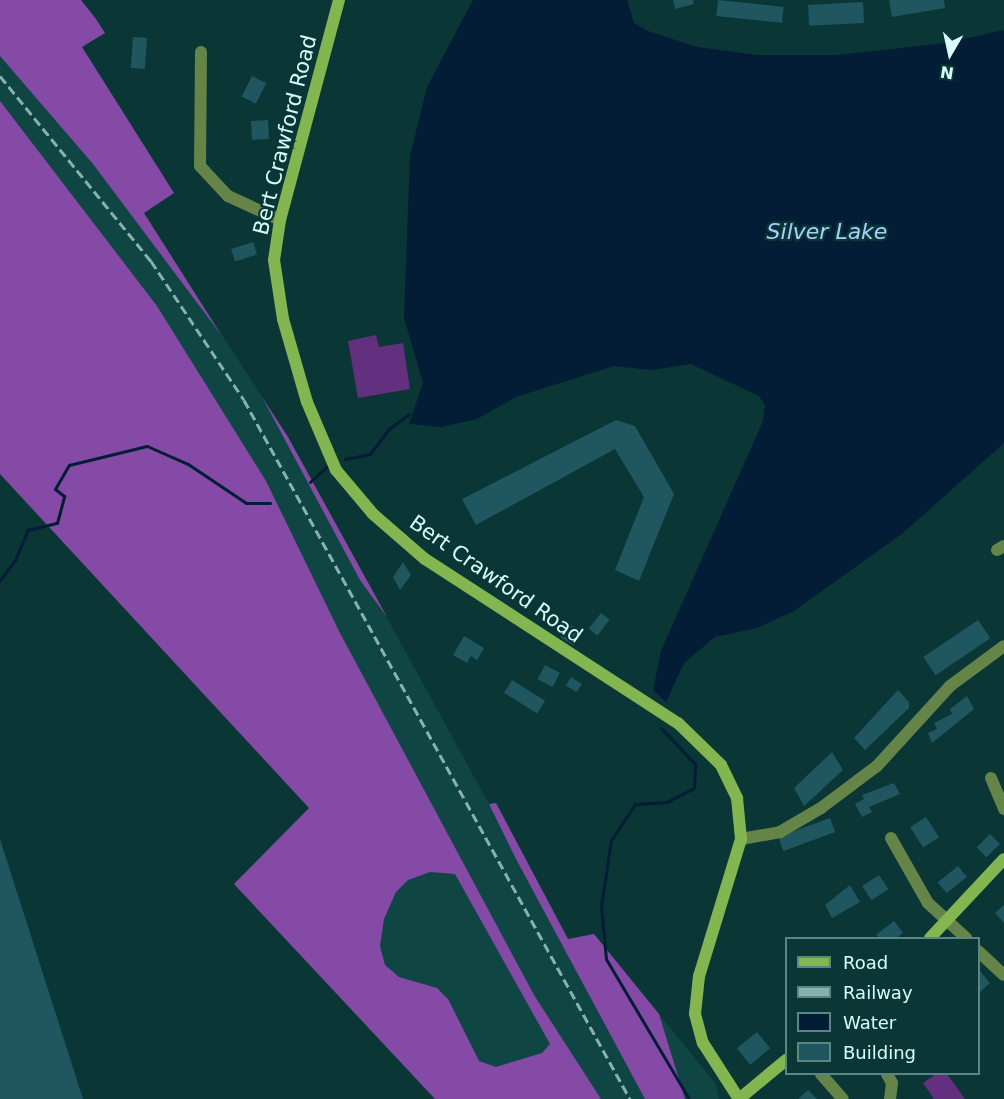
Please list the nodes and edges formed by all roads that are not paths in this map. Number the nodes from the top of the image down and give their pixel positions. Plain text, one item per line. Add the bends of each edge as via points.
1 (339, 0) edge
2 (201, 52) dead end
3 (280, 220) junction
4 (1004, 646) edge
5 (991, 778) dead end
6 (1004, 809) edge
7 (891, 838) dead end
8 (741, 839) junction
9 (1004, 859) edge
10 (949, 923) junction
11 (932, 937) edge
12 (964, 937) edge
13 (980, 953) edge
14 (1004, 975) edge
15 (785, 1061) edge
16 (822, 1075) edge
17 (888, 1075) edge
18 (739, 1099) edge
19 (843, 1099) edge
20 (890, 1099) edge

1 - 3 street, Bert Crawford Road
2 - 3 street via 200,166 228,196
3 - 8 street, Bert Crawford Road via 274,260 283,319 318,433 356,498 425,559 696,737 733,787
4 - 8 street via 950,686 877,766 821,808 780,832
5 - 6 street
7 - 10 street via 928,903
8 - 18 street, Bert Crawford Road via 695,1003 703,1043
9 - 10 street
10 - 11 street
10 - 12 street
13 - 14 street
15 - 18 street
16 - 19 street
17 - 20 street via 892,1083

